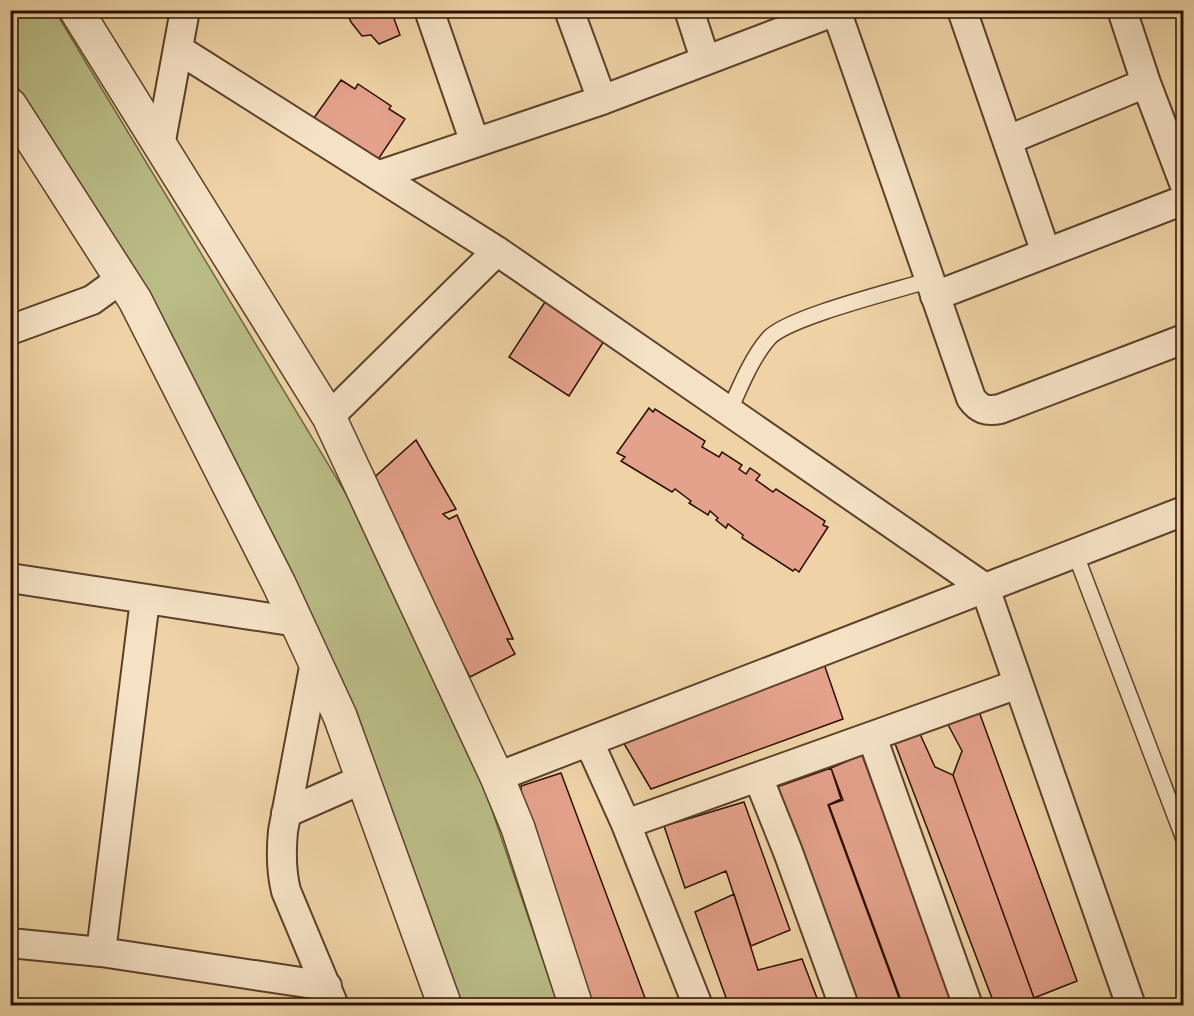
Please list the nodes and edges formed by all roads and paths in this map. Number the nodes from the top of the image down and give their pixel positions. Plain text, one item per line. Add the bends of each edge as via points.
1 (76, 10) edge
2 (184, 10) edge
3 (429, 10) edge
4 (569, 10) edge
5 (689, 10) edge
6 (1122, 10) edge
7 (836, 11) edge
8 (971, 14) edge
9 (178, 49) junction
10 (705, 60) junction
11 (1146, 83) junction
12 (602, 100) junction
13 (10, 105) edge
14 (1008, 140) junction
15 (475, 143) junction
16 (160, 146) junction
17 (380, 175) junction
18 (1184, 183) edge
19 (1184, 200) edge
20 (497, 251) junction
21 (1046, 253) junction
22 (122, 279) junction
23 (933, 288) junction
24 (10, 330) edge
25 (1184, 339) edge
26 (729, 412) junction
27 (329, 417) junction
28 (1184, 511) edge
29 (1075, 553) junction
30 (10, 578) edge
31 (984, 588) junction
32 (145, 600) junction
33 (297, 622) junction
34 (315, 663) junction
35 (1018, 684) junction
36 (872, 737) junction
37 (589, 742) junction
38 (497, 777) junction
39 (758, 777) junction
40 (363, 779) junction
41 (286, 813) junction
42 (626, 824) junction
43 (1184, 839) edge
44 (10, 943) edge
45 (101, 952) junction
46 (330, 996) edge
47 (445, 1005) edge
48 (576, 1005) edge
49 (698, 1005) edge
50 (844, 1005) edge
51 (968, 1005) edge
52 (1131, 1005) edge

1 - 16 street
2 - 9 street
3 - 15 street
4 - 12 street
5 - 10 street
6 - 11 street
7 - 10 street
7 - 23 street
8 - 14 street
9 - 16 street
9 - 17 street
10 - 12 street
11 - 14 street
11 - 18 street
12 - 15 street
13 - 22 street
14 - 21 street
15 - 17 street
16 - 27 street
17 - 20 street
19 - 21 street
20 - 26 street
20 - 27 street
21 - 23 street
22 - 24 street via 92,300
22 - 33 street
23 - 25 street via 971,398 990,411
23 - 26 lane via 824,313 780,329 760,350
26 - 31 street
27 - 38 street
28 - 29 street
29 - 31 street
29 - 43 lane
30 - 32 street
31 - 35 street
31 - 37 street
32 - 33 street
32 - 45 street
33 - 34 street
34 - 40 street
34 - 41 street
35 - 36 street
35 - 52 street
36 - 39 street
36 - 51 street
37 - 38 street
37 - 42 street
38 - 48 street via 518,828
39 - 42 street
39 - 50 street
40 - 41 street
40 - 47 street
41 - 46 street via 281,851 286,891
42 - 49 street
44 - 45 street
45 - 46 street

